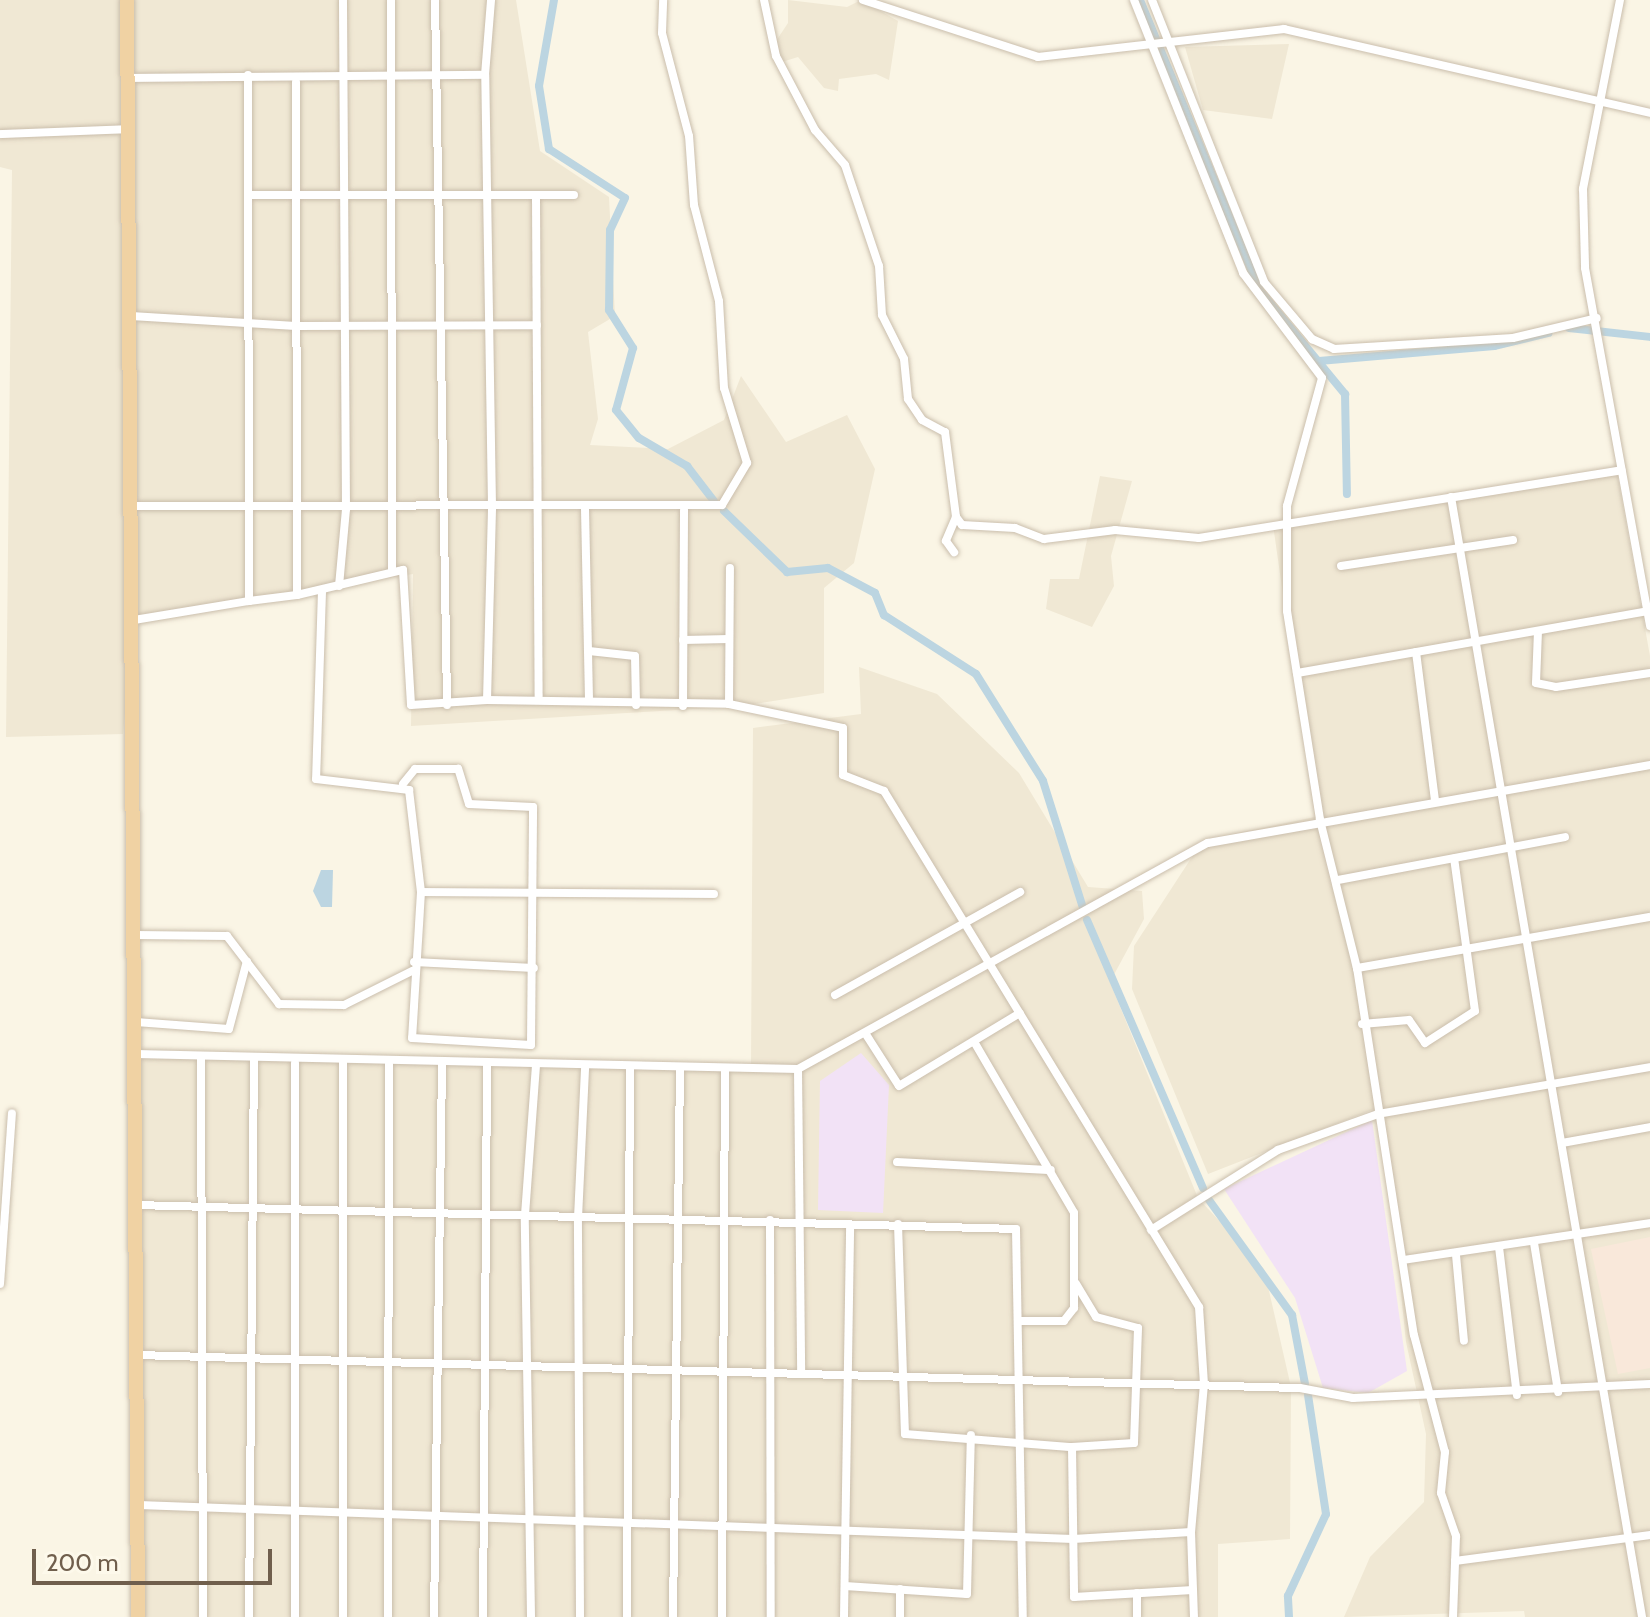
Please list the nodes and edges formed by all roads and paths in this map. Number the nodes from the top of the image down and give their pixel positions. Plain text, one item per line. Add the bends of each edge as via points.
1 (127, 0) edge
2 (343, 0) edge
3 (391, 0) edge
4 (435, 0) edge
5 (491, 0) edge
6 (663, 0) edge
7 (764, 0) edge
8 (863, 0) edge
9 (1134, 0) edge
10 (1152, 0) edge
11 (1620, 0) edge
12 (1168, 43) junction
13 (1152, 46) junction
14 (248, 75) junction
15 (485, 75) junction
16 (435, 76) junction
17 (393, 77) junction
18 (128, 78) junction
19 (343, 79) junction
20 (296, 82) junction
21 (1602, 99) junction
22 (1650, 113) edge
23 (129, 129) junction
24 (0, 134) edge
25 (248, 195) junction
26 (574, 195) dead end
27 (536, 197) junction
28 (392, 198) junction
29 (297, 200) junction
30 (347, 200) junction
31 (441, 200) junction
32 (486, 200) junction
33 (131, 316) junction
34 (1597, 318) junction
35 (248, 322) junction
36 (444, 322) junction
37 (487, 322) junction
38 (391, 323) junction
39 (345, 324) junction
40 (537, 325) junction
41 (296, 326) junction
42 (1622, 470) junction
43 (1451, 497) junction
44 (133, 506) junction
45 (438, 506) junction
46 (492, 506) junction
47 (293, 507) junction
48 (243, 508) junction
49 (393, 508) junction
50 (538, 508) junction
51 (346, 509) junction
52 (585, 509) junction
53 (684, 510) junction
54 (956, 517) junction
55 (1285, 524) junction
56 (1513, 540) dead end
57 (1462, 551) junction
58 (954, 552) dead end
59 (1341, 566) dead end
60 (730, 568) dead end
61 (392, 571) junction
62 (339, 586) junction
63 (322, 591) junction
64 (297, 595) junction
65 (249, 601) junction
66 (1647, 611) junction
67 (134, 620) junction
68 (1650, 626) edge
69 (1538, 631) junction
70 (729, 639) junction
71 (683, 640) junction
72 (1477, 643) junction
73 (589, 651) junction
74 (1416, 652) junction
75 (1297, 673) junction
76 (1650, 673) edge
77 (539, 696) junction
78 (487, 700) junction
79 (589, 701) junction
80 (729, 704) junction
81 (447, 705) junction
82 (636, 705) junction
83 (683, 706) junction
84 (1650, 765) edge
85 (403, 784) junction
86 (1500, 790) junction
87 (1435, 801) junction
88 (1320, 820) junction
89 (1565, 837) dead end
90 (1509, 847) junction
91 (1454, 858) junction
92 (1338, 880) junction
93 (421, 892) junction
94 (1020, 892) dead end
95 (535, 893) junction
96 (714, 894) dead end
97 (1650, 917) edge
98 (963, 922) junction
99 (136, 935) junction
100 (1527, 939) junction
101 (1472, 948) junction
102 (247, 960) junction
103 (413, 967) junction
104 (534, 968) junction
105 (1357, 968) junction
106 (991, 969) junction
107 (835, 995) dead end
108 (1020, 1013) junction
109 (136, 1022) junction
110 (1362, 1024) junction
111 (867, 1036) junction
112 (976, 1045) junction
113 (136, 1054) junction
114 (201, 1059) junction
115 (254, 1060) junction
116 (343, 1062) junction
117 (295, 1063) junction
118 (389, 1064) junction
119 (442, 1064) junction
120 (487, 1065) junction
121 (536, 1066) junction
122 (585, 1067) junction
123 (1650, 1067) edge
124 (630, 1068) junction
125 (680, 1069) junction
126 (798, 1069) junction
127 (725, 1070) junction
128 (1552, 1083) junction
129 (12, 1113) dead end
130 (1378, 1114) junction
131 (1650, 1127) edge
132 (1562, 1143) junction
133 (897, 1162) dead end
134 (1051, 1170) junction
135 (136, 1205) junction
136 (202, 1206) junction
137 (340, 1206) junction
138 (254, 1207) junction
139 (387, 1207) junction
140 (290, 1210) junction
141 (439, 1213) junction
142 (488, 1215) junction
143 (525, 1215) junction
144 (578, 1218) junction
145 (632, 1218) junction
146 (677, 1220) junction
147 (770, 1220) junction
148 (725, 1221) junction
149 (801, 1222) junction
150 (1650, 1223) edge
151 (898, 1224) junction
152 (850, 1226) junction
153 (1151, 1230) junction
154 (1576, 1235) junction
155 (1534, 1243) junction
156 (1499, 1247) junction
157 (1456, 1255) junction
158 (1403, 1260) junction
159 (0, 1284) edge
160 (1076, 1284) junction
161 (1018, 1321) junction
162 (1464, 1341) dead end
163 (137, 1355) junction
164 (437, 1360) junction
165 (202, 1361) junction
166 (248, 1361) junction
167 (387, 1361) junction
168 (487, 1361) junction
169 (341, 1362) junction
170 (290, 1363) junction
171 (530, 1367) junction
172 (676, 1367) junction
173 (578, 1368) junction
174 (628, 1368) junction
175 (724, 1370) junction
176 (772, 1371) junction
177 (801, 1373) junction
178 (843, 1378) junction
179 (899, 1380) junction
180 (1021, 1383) junction
181 (1204, 1384) junction
182 (1650, 1384) edge
183 (1135, 1385) junction
184 (1603, 1389) junction
185 (1558, 1392) junction
186 (1428, 1395) junction
187 (1517, 1395) junction
188 (971, 1435) junction
189 (1019, 1441) junction
190 (1072, 1447) junction
191 (139, 1505) junction
192 (202, 1509) junction
193 (248, 1509) junction
194 (341, 1511) junction
195 (293, 1512) junction
196 (386, 1514) junction
197 (435, 1514) junction
198 (482, 1516) junction
199 (529, 1517) junction
200 (578, 1519) junction
201 (625, 1521) junction
202 (670, 1523) junction
203 (719, 1525) junction
204 (769, 1526) junction
205 (847, 1526) junction
206 (1191, 1532) junction
207 (969, 1533) junction
208 (1020, 1535) junction
209 (1650, 1535) edge
210 (1630, 1538) junction
211 (1073, 1539) junction
212 (1455, 1561) junction
213 (845, 1586) junction
214 (900, 1589) junction
215 (1193, 1590) junction
216 (1137, 1593) junction
217 (138, 1617) edge
218 (203, 1617) edge
219 (249, 1617) edge
220 (295, 1617) edge
221 (343, 1617) edge
222 (388, 1617) edge
223 (434, 1617) edge
224 (483, 1617) edge
225 (531, 1617) edge
226 (580, 1617) edge
227 (627, 1617) edge
228 (673, 1617) edge
229 (722, 1617) edge
230 (771, 1617) edge
231 (844, 1617) edge
232 (900, 1617) edge
233 (1023, 1617) edge
234 (1137, 1617) edge
235 (1194, 1617) edge
236 (1453, 1617) edge
237 (1642, 1617) edge

1 - 18 highway
2 - 19 street
3 - 17 street
4 - 16 street
5 - 15 street
6 - 53 street via 662,33 689,136 694,205 719,301 724,388 747,463 722,505
7 - 54 street via 776,56 815,130 845,165 879,266 882,315 904,359 908,399 922,420 945,432
8 - 13 street via 1038,57
9 - 13 street
10 - 12 street
11 - 21 street
12 - 13 street
12 - 21 street via 1284,29
12 - 34 street via 1264,282 1312,339 1334,349 1513,338
13 - 55 street via 1243,273 1322,378
14 - 18 street
14 - 20 street
14 - 25 street
15 - 16 street
15 - 32 street
16 - 17 street
16 - 31 street
17 - 19 street
17 - 28 street
18 - 23 highway
19 - 20 street
19 - 30 street
20 - 29 street
21 - 22 street
21 - 34 street via 1583,189 1585,268
23 - 24 street
23 - 33 highway
25 - 29 street
25 - 35 street
26 - 27 street
27 - 32 street
27 - 40 street
28 - 30 street
28 - 31 street
28 - 38 street
29 - 30 street
29 - 41 street
30 - 39 street
31 - 32 street
31 - 36 street
32 - 37 street
33 - 35 street
33 - 44 highway
34 - 42 street
35 - 41 street
35 - 48 street
36 - 37 street
36 - 38 street
36 - 45 street
37 - 40 street
37 - 46 street
38 - 39 street
38 - 49 street
39 - 41 street
39 - 51 street
40 - 50 street
41 - 47 street
42 - 43 street
42 - 66 street
43 - 55 street
43 - 57 street
44 - 48 street
44 - 67 highway
45 - 46 street
45 - 49 street
45 - 81 street
46 - 50 street
46 - 78 street
47 - 48 street
47 - 51 street
47 - 64 street
48 - 65 street
49 - 51 street
49 - 61 street
50 - 52 street
50 - 77 street
51 - 62 street
52 - 53 street
52 - 73 street
53 - 71 street
54 - 55 street via 962,525 1015,528 1044,539 1115,530 1199,538
54 - 58 street via 946,541
55 - 75 street
56 - 57 street
57 - 59 street
57 - 72 street
60 - 70 street
61 - 62 street
61 - 81 street via 409,575 407,695 420,708
62 - 63 street
63 - 64 street
63 - 85 street via 316,779
64 - 65 street
65 - 67 street
66 - 68 street
66 - 69 street
67 - 99 highway
69 - 72 street
69 - 76 street via 1536,683 1556,687
70 - 71 street
70 - 80 street
71 - 83 street
72 - 74 street
72 - 86 street
73 - 79 street
73 - 82 street via 633,653
74 - 75 street
74 - 87 street
75 - 88 street
77 - 78 street
77 - 79 street
78 - 81 street
79 - 82 street
80 - 83 street
80 - 98 street via 843,728 843,775 884,791
82 - 83 street
84 - 86 street
85 - 93 street
85 - 95 street via 415,769 458,769 469,804 530,804
86 - 87 street
86 - 90 street
87 - 88 street
88 - 92 street
88 - 106 street via 1208,843
89 - 90 street
90 - 91 street
90 - 100 street
91 - 92 street
91 - 101 street
92 - 105 street
93 - 95 street
93 - 103 street
94 - 98 street
95 - 96 street
95 - 104 street
97 - 100 street
98 - 106 street
98 - 107 street
99 - 102 street via 227,936
99 - 109 highway
100 - 101 street
100 - 128 street
101 - 105 street
101 - 110 street via 1475,1011 1460,1025 1425,1043 1409,1020
102 - 103 street via 279,1004 344,1005
102 - 109 street via 229,1029
103 - 104 street
103 - 104 street via 413,1040 531,1045
105 - 110 street
106 - 108 street
106 - 111 street
108 - 112 street
108 - 153 street
109 - 113 highway
110 - 130 street
111 - 112 street via 899,1086
111 - 126 street
112 - 134 street
113 - 114 street
113 - 135 highway
114 - 115 street
114 - 136 street
115 - 117 street
115 - 138 street
116 - 117 street
116 - 118 street
116 - 137 street
117 - 140 street
118 - 119 street
118 - 139 street
119 - 120 street
119 - 141 street
120 - 121 street
120 - 142 street
121 - 122 street
121 - 143 street
122 - 124 street
122 - 144 street
123 - 128 street
124 - 125 street
124 - 145 street
125 - 127 street
125 - 146 street
126 - 127 street
126 - 149 street
127 - 148 street
128 - 130 street
128 - 132 street
129 - 159 street
130 - 153 street via 1278,1150
130 - 158 street
131 - 132 street
132 - 154 street
133 - 134 street
134 - 160 street via 1074,1213
135 - 136 street
135 - 163 highway
136 - 138 street
136 - 165 street
137 - 139 street
137 - 140 street
137 - 169 street
138 - 140 street
138 - 166 street
139 - 141 street
139 - 167 street
140 - 170 street
141 - 142 street
141 - 164 street
142 - 143 street
142 - 168 street
143 - 144 street
143 - 171 street
144 - 145 street
144 - 173 street
145 - 146 street
145 - 174 street
146 - 148 street
146 - 172 street
147 - 148 street
147 - 149 street
147 - 176 street
148 - 175 street
149 - 152 street
149 - 177 street
150 - 154 street
151 - 152 street
151 - 161 street via 1016,1229
151 - 179 street
152 - 178 street
153 - 181 street via 1199,1307
154 - 155 street
154 - 184 street
155 - 156 street
155 - 185 street
156 - 157 street
156 - 187 street
157 - 158 street
157 - 162 street
158 - 186 street
160 - 161 street via 1064,1321
160 - 183 street via 1096,1317 1138,1328
161 - 180 street
163 - 165 street
163 - 191 highway
164 - 167 street
164 - 168 street
164 - 197 street
165 - 166 street
165 - 192 street
166 - 170 street
166 - 193 street
167 - 169 street
167 - 196 street
168 - 171 street
168 - 198 street
169 - 170 street
169 - 194 street
170 - 195 street
171 - 173 street
171 - 199 street
172 - 174 street
172 - 175 street
172 - 202 street
173 - 174 street
173 - 200 street
174 - 201 street
175 - 176 street
175 - 203 street
176 - 177 street
176 - 204 street
177 - 178 street
178 - 179 street
178 - 205 street
179 - 180 street
179 - 188 street via 901,1431
180 - 183 street
180 - 189 street
181 - 183 street
181 - 186 street via 1353,1398
181 - 206 street
182 - 184 street
183 - 190 street via 1134,1443
184 - 185 street
184 - 210 street
185 - 187 street
186 - 187 street
186 - 212 street via 1445,1452 1441,1493 1456,1536
188 - 189 street
188 - 207 street
189 - 190 street
189 - 208 street
190 - 211 street
191 - 192 street
191 - 217 highway
192 - 193 street
192 - 218 street
193 - 195 street
193 - 219 street
194 - 195 street
194 - 196 street
194 - 221 street
195 - 220 street
196 - 197 street
196 - 222 street
197 - 198 street
197 - 223 street
198 - 199 street
198 - 224 street
199 - 200 street
199 - 225 street
200 - 201 street
200 - 226 street
201 - 202 street
201 - 227 street
202 - 203 street
202 - 228 street
203 - 204 street
203 - 229 street
204 - 205 street
204 - 230 street
205 - 207 street
205 - 213 street
206 - 211 street
206 - 215 street
207 - 208 street
207 - 214 street via 967,1594
208 - 211 street
208 - 233 street
209 - 210 street
210 - 212 street
210 - 237 street
211 - 216 street via 1074,1597
212 - 236 street
213 - 214 street
213 - 231 street
214 - 232 street
215 - 216 street
215 - 235 street
216 - 234 street

